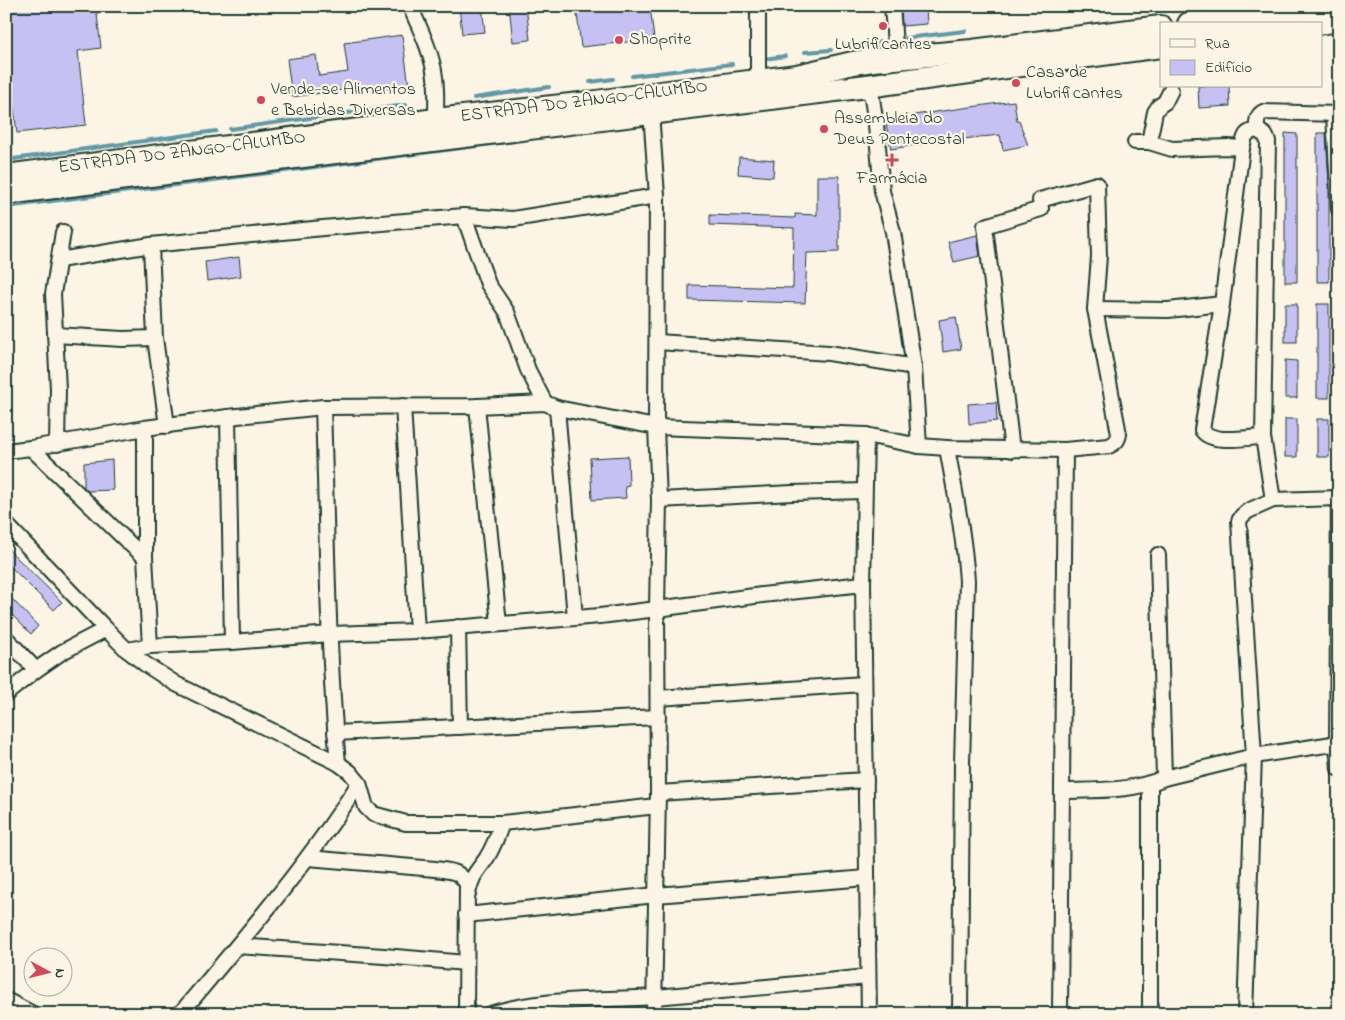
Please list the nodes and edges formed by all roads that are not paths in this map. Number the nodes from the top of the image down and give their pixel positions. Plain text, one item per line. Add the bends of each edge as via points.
1 (410, 6) edge
2 (758, 6) edge
3 (892, 6) edge
4 (1266, 10) edge
5 (1313, 11) edge
6 (1339, 20) edge
7 (1200, 22) edge
8 (1160, 27) edge
9 (1160, 46) edge
10 (896, 58) junction
11 (758, 80) junction
12 (867, 86) junction
13 (1172, 90) dead end
14 (651, 112) junction
15 (1337, 114) edge
16 (436, 120) junction
17 (1257, 130) junction
18 (1135, 142) dead end
19 (1149, 142) junction
20 (1242, 148) junction
21 (6, 176) edge
22 (6, 193) edge
23 (657, 196) junction
24 (1339, 209) edge
25 (464, 216) junction
26 (63, 232) dead end
27 (151, 246) junction
28 (59, 260) junction
29 (1222, 304) junction
30 (1094, 310) junction
31 (55, 335) junction
32 (155, 338) junction
33 (657, 342) junction
34 (914, 367) junction
35 (551, 405) junction
36 (403, 406) junction
37 (477, 406) junction
38 (323, 407) junction
39 (228, 418) junction
40 (167, 426) junction
41 (656, 427) junction
42 (145, 428) junction
43 (866, 435) junction
44 (1263, 436) junction
45 (58, 444) junction
46 (919, 446) junction
47 (31, 448) junction
48 (947, 448) junction
49 (1012, 450) junction
50 (1065, 450) junction
51 (6, 451) edge
52 (864, 491) junction
53 (1339, 497) edge
54 (659, 500) junction
55 (1273, 500) junction
56 (6, 524) edge
57 (1158, 555) dead end
58 (145, 557) junction
59 (863, 584) junction
60 (657, 609) junction
61 (575, 617) junction
62 (498, 624) junction
63 (458, 627) junction
64 (106, 629) junction
65 (417, 631) junction
66 (330, 634) junction
67 (6, 638) edge
68 (232, 642) junction
69 (150, 646) junction
70 (127, 650) junction
71 (36, 670) junction
72 (864, 684) junction
73 (6, 694) edge
74 (658, 698) junction
75 (658, 716) junction
76 (460, 726) junction
77 (335, 732) junction
78 (1338, 744) edge
79 (1254, 756) junction
80 (338, 763) junction
81 (1339, 769) edge
82 (1164, 778) junction
83 (866, 780) junction
84 (359, 782) junction
85 (1150, 784) junction
86 (1062, 791) junction
87 (658, 800) junction
88 (502, 823) junction
89 (308, 858) junction
90 (867, 878) junction
91 (656, 895) junction
92 (467, 908) junction
93 (237, 946) junction
94 (466, 963) junction
95 (868, 977) junction
96 (654, 997) junction
97 (6, 1000) edge
98 (18, 1011) edge
99 (33, 1014) edge
100 (180, 1014) edge
101 (466, 1014) edge
102 (490, 1014) edge
103 (654, 1014) edge
104 (869, 1014) edge
105 (960, 1014) edge
106 (1060, 1014) edge
107 (1150, 1014) edge
108 (1245, 1014) edge

1 - 16 street via 432,59
2 - 11 street
3 - 10 street
4 - 5 main road
4 - 7 main road
5 - 6 main road
8 - 10 main road, ESTRADA DO ZANGO-CALUMBO
9 - 12 main road, ESTRADA DO ZANGO-CALUMBO
10 - 11 main road, ESTRADA DO ZANGO-CALUMBO
11 - 16 main road, ESTRADA DO ZANGO-CALUMBO via 589,104
12 - 14 main road, ESTRADA DO ZANGO-CALUMBO
12 - 34 street via 872,98 882,191 893,232
13 - 19 street via 1155,112
14 - 22 main road, ESTRADA DO ZANGO-CALUMBO
14 - 23 street
15 - 17 street via 1263,112 1257,118
15 - 24 street
16 - 21 main road, ESTRADA DO ZANGO-CALUMBO
17 - 20 street via 1245,135
17 - 44 street via 1268,141
18 - 19 street
19 - 20 street via 1172,149
20 - 29 street
23 - 25 street via 513,219
23 - 33 street
25 - 27 street
25 - 35 street via 488,284 508,312 528,370
26 - 28 street
27 - 28 street
27 - 32 street
28 - 31 street via 54,294
29 - 30 street via 1168,310
29 - 44 street via 1202,430 1204,434 1218,439
30 - 49 street via 1099,256 1097,184 1040,200 1040,209 985,226
30 - 50 street via 1118,439 1108,446
31 - 32 street
31 - 45 street
32 - 40 street
33 - 34 street via 829,353
33 - 41 street
34 - 46 street
35 - 37 street
35 - 41 street
35 - 61 street
36 - 37 street
36 - 38 street
36 - 65 street
37 - 62 street
38 - 39 street
38 - 66 street
39 - 40 street
39 - 68 street
40 - 42 street
41 - 43 street
41 - 54 street
42 - 45 street
42 - 58 street
43 - 46 street
43 - 52 street
44 - 55 street
45 - 47 street
46 - 48 street
47 - 51 street
47 - 58 street
48 - 49 street
48 - 105 street via 962,528 967,581
49 - 50 street
50 - 86 street
52 - 54 street
52 - 59 street
53 - 55 street
53 - 78 street
54 - 60 street
55 - 79 street via 1248,511 1238,521
56 - 64 street
57 - 82 street
58 - 69 street
59 - 60 street
59 - 72 street
60 - 61 street
60 - 74 street
61 - 62 street
62 - 63 street
63 - 65 street
63 - 76 street
64 - 70 street
64 - 71 street
65 - 66 street
66 - 68 street
66 - 77 street
67 - 71 street
68 - 69 street
69 - 70 street
70 - 80 street via 176,684
71 - 73 street
72 - 74 street
72 - 83 street
74 - 75 street
75 - 76 street
75 - 87 street
76 - 77 street
77 - 80 street
78 - 79 street
78 - 81 street
79 - 82 street
79 - 108 street
80 - 84 street
82 - 85 street
83 - 87 street
83 - 90 street
84 - 88 street via 366,808 389,819 406,823
84 - 89 street
85 - 86 street
85 - 107 street
86 - 106 street
87 - 88 street
87 - 91 street
88 - 92 street via 498,836 471,881
89 - 92 street via 457,873 467,884
89 - 93 street
90 - 91 street
90 - 95 street
91 - 92 street
91 - 96 street
92 - 94 street
93 - 94 street
93 - 100 street
94 - 101 street
95 - 96 street
95 - 104 street
96 - 102 street via 567,1000 517,1006
96 - 103 street
97 - 98 street
98 - 99 street

